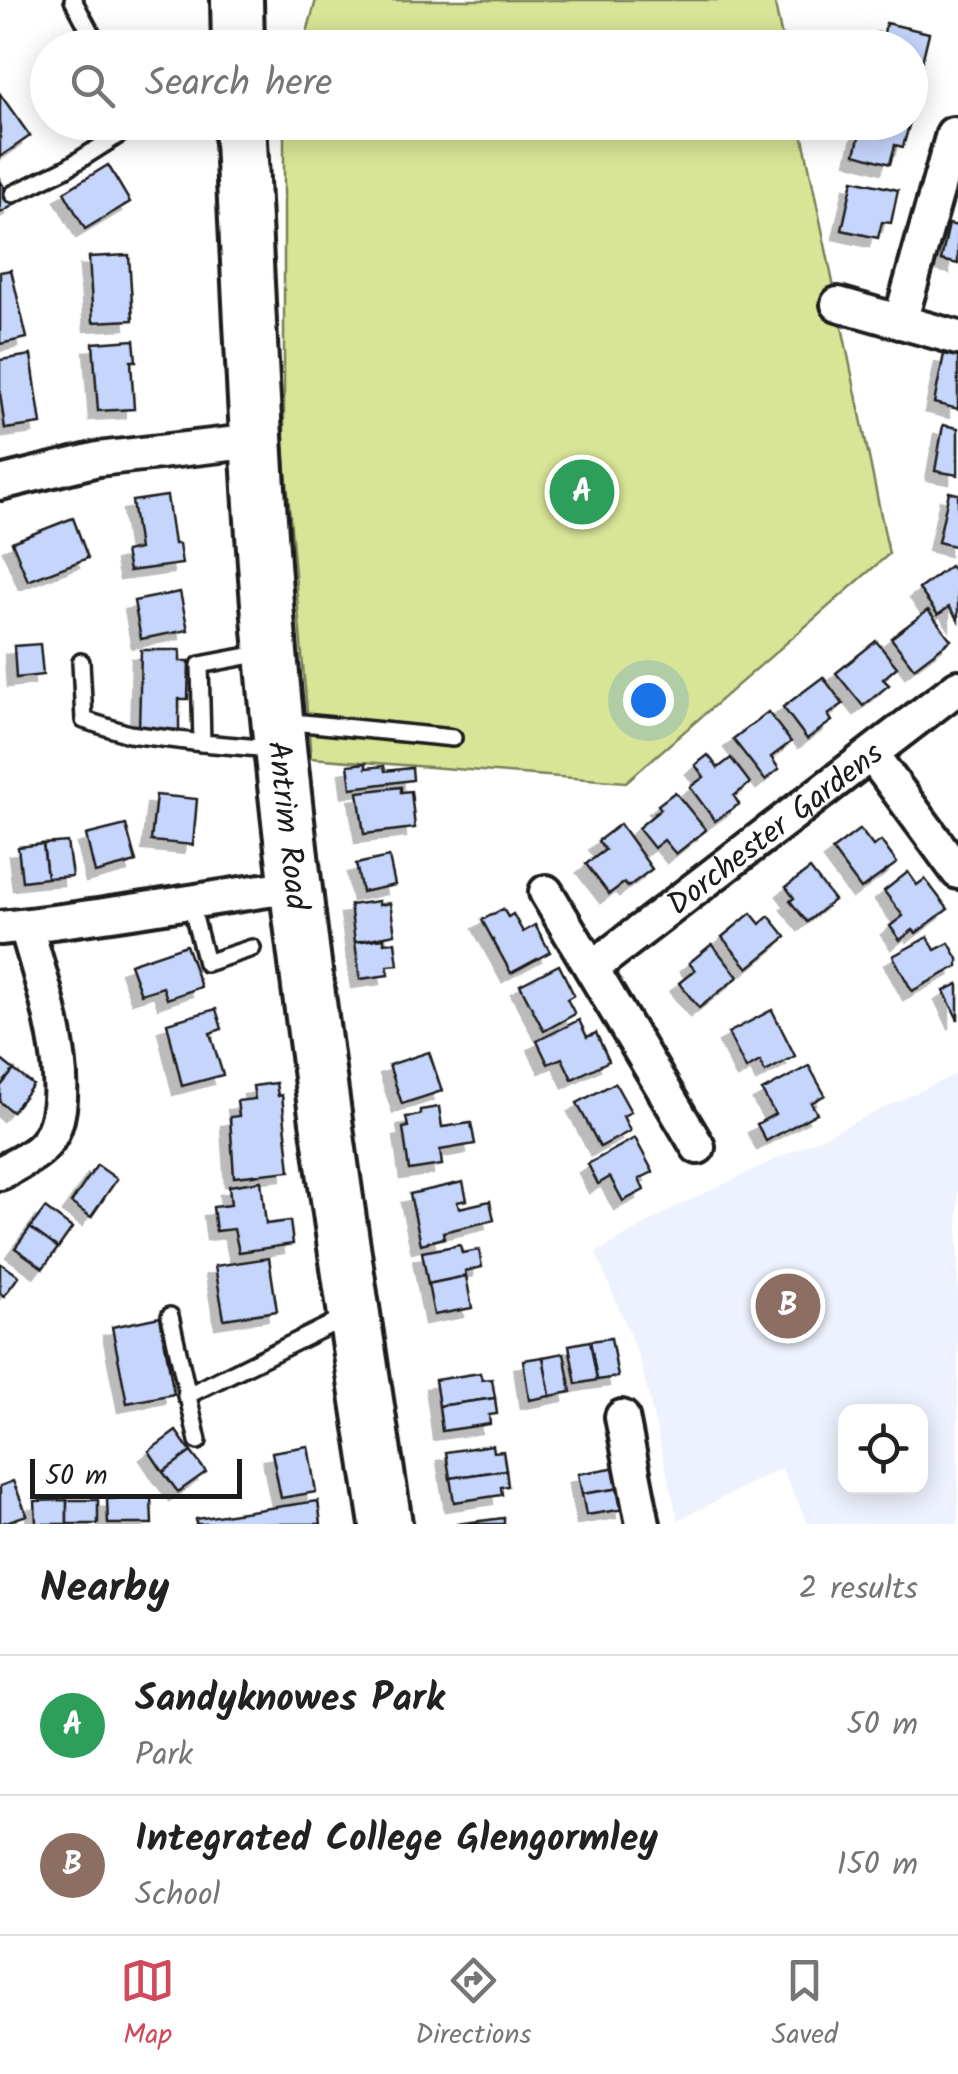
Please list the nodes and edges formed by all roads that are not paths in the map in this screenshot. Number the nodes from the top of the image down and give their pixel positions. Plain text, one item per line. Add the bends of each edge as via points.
1 (72, 0) edge
2 (237, 0) edge
3 (89, 30) edge
4 (238, 30) edge
5 (953, 134) dead end
6 (111, 140) edge
7 (241, 140) edge
8 (13, 194) dead end
9 (838, 304) dead end
10 (900, 322) junction
11 (958, 338) edge
12 (256, 441) junction
13 (0, 483) edge
14 (272, 651) junction
15 (81, 662) dead end
16 (958, 687) edge
17 (279, 735) junction
18 (454, 738) dead end
19 (202, 744) junction
20 (872, 755) junction
21 (958, 872) edge
22 (297, 886) junction
23 (546, 892) dead end
24 (190, 901) junction
25 (13, 927) edge
26 (252, 948) dead end
27 (592, 968) junction
28 (698, 1147) dead end
29 (0, 1173) edge
30 (354, 1314) junction
31 (170, 1316) dead end
32 (186, 1396) junction
33 (622, 1417) dead end
34 (198, 1441) dead end
35 (386, 1524) edge
36 (644, 1524) edge

1 - 3 lane
2 - 4 main road
5 - 10 street
6 - 8 lane
7 - 12 main road, Antrim Road
9 - 10 street
10 - 11 street
12 - 13 street via 98,459
12 - 14 main road, Antrim Road
14 - 17 main road, Antrim Road
14 - 19 lane via 200,665
15 - 19 lane via 84,720
16 - 20 street, Dorchester Gardens
17 - 18 lane
17 - 19 lane
17 - 22 main road, Antrim Road
20 - 21 street
20 - 27 street, Dorchester Gardens
22 - 24 street
22 - 30 main road, Antrim Road
23 - 27 street
24 - 25 street
24 - 26 lane via 206,963
25 - 29 street via 57,1046 60,1114 42,1148
27 - 28 street
30 - 32 lane
30 - 35 main road, Antrim Road
31 - 32 lane
32 - 34 lane
33 - 36 street

